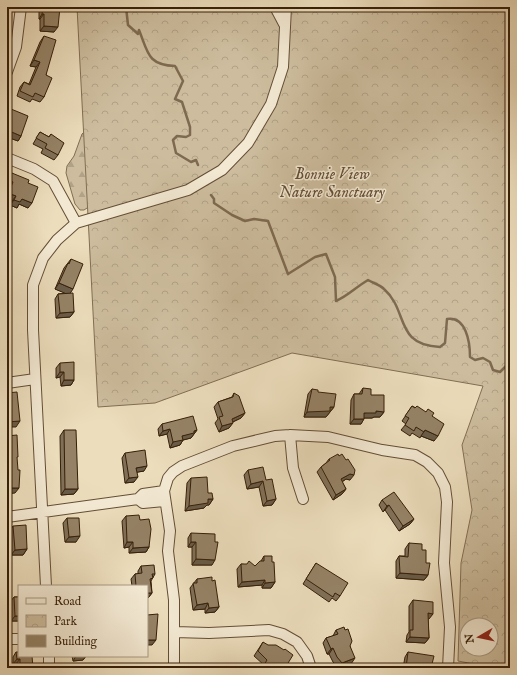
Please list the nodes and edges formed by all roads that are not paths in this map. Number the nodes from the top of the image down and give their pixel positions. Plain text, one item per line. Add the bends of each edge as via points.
1 (21, 7) edge
2 (275, 7) edge
3 (286, 7) edge
4 (284, 24) junction
5 (7, 72) edge
6 (7, 158) edge
7 (76, 223) junction
8 (35, 379) junction
9 (7, 383) edge
10 (290, 435) junction
11 (164, 491) junction
12 (138, 499) junction
13 (303, 499) dead end
14 (164, 501) junction
15 (43, 512) junction
16 (7, 517) edge
17 (46, 585) edge
18 (175, 632) junction
19 (7, 639) edge
20 (18, 639) edge
21 (48, 657) edge
22 (49, 668) edge
23 (174, 668) edge
24 (311, 668) edge
25 (448, 668) edge

1 - 5 street via 16,47
2 - 4 street
3 - 4 street
4 - 7 street via 282,67 271,104 248,143 222,170 188,190
6 - 7 street via 34,169 53,181
7 - 8 street via 57,240 43,258 33,285
8 - 9 street
8 - 15 street
10 - 11 street via 254,440 182,466 168,478
10 - 13 street via 293,468
10 - 25 street via 328,438 415,455 438,473 445,487 447,502 444,563 450,627
11 - 12 street via 142,494
11 - 14 street
12 - 14 street via 143,503
12 - 15 street
14 - 18 street via 170,532 168,551
15 - 16 street
15 - 17 street
18 - 23 street
18 - 24 street via 269,630 284,634 297,642 307,656
19 - 20 street
21 - 22 street

